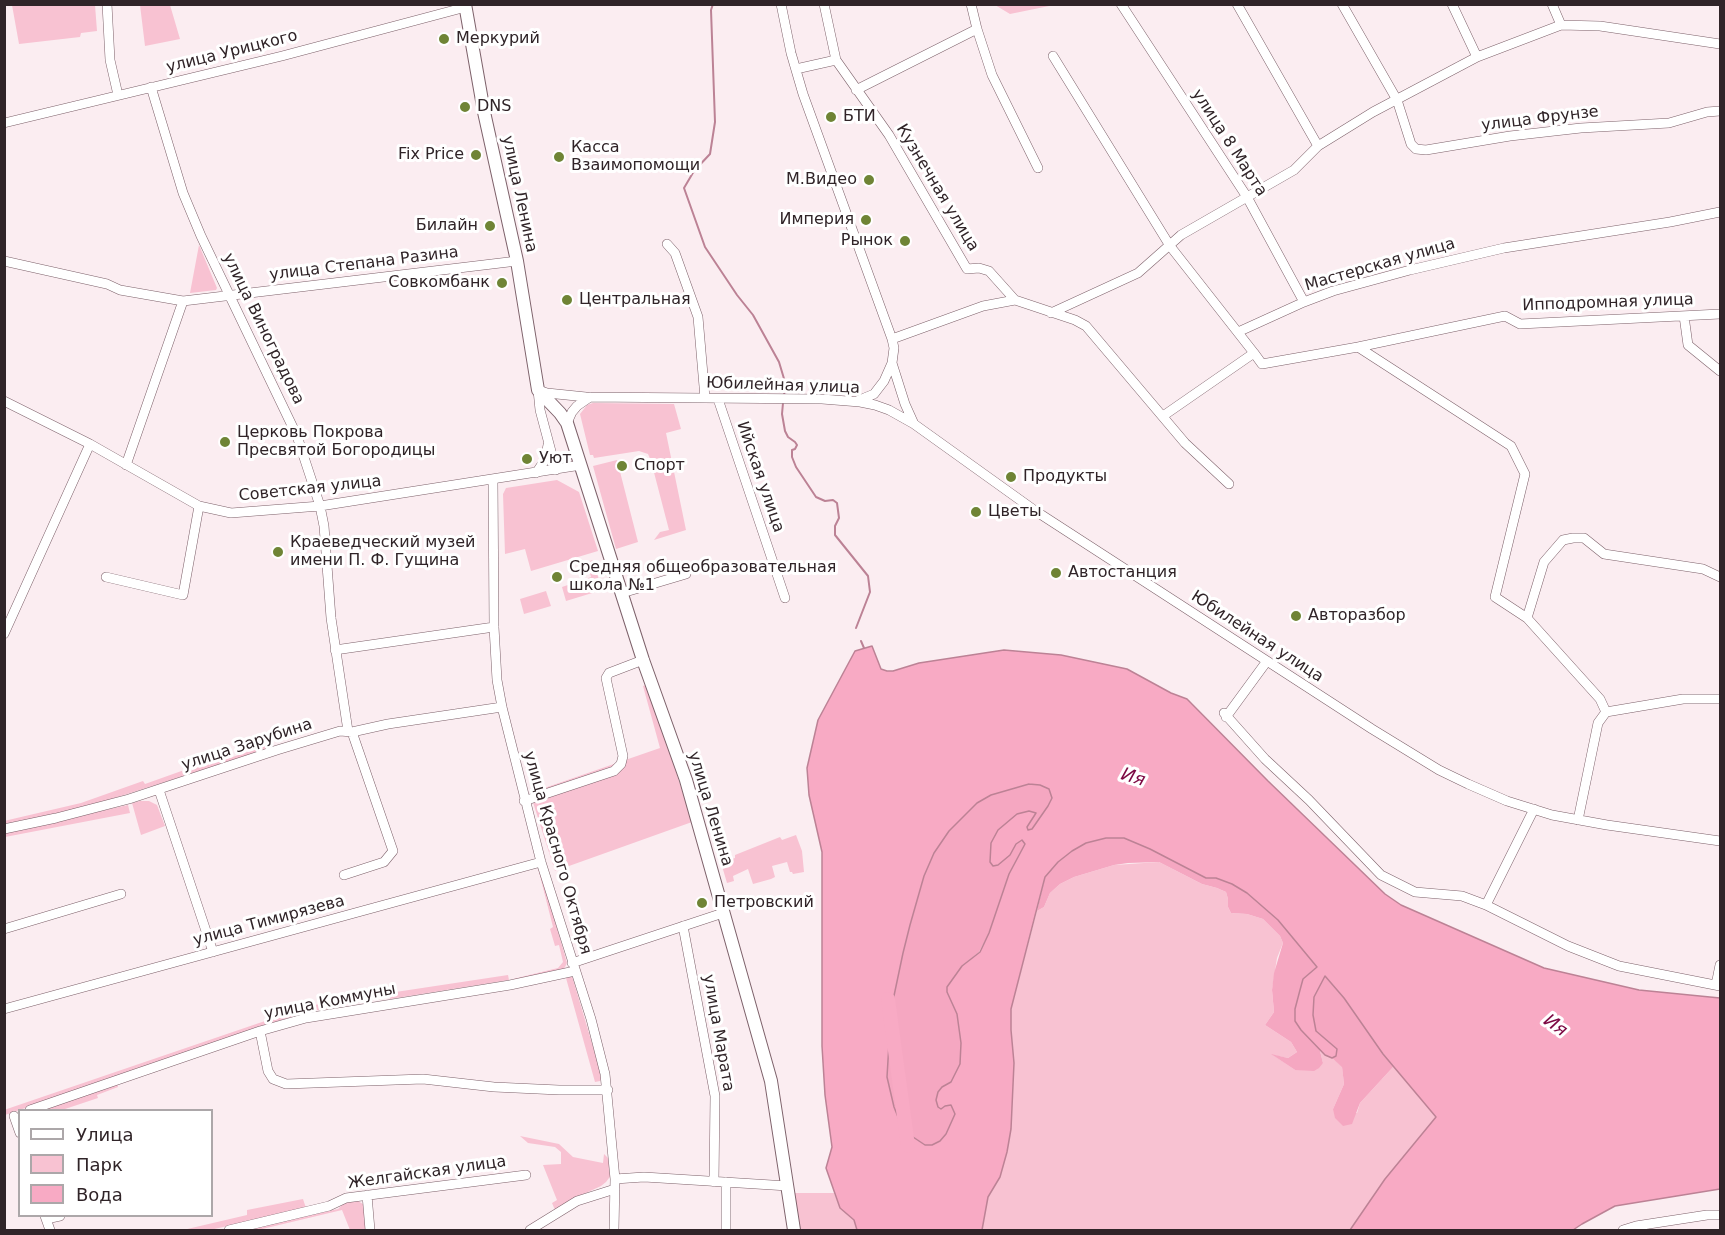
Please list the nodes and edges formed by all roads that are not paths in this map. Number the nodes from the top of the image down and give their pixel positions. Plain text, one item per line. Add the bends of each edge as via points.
1 (107, 4) edge
2 (781, 4) edge
3 (824, 4) edge
4 (971, 4) edge
5 (1121, 4) edge
6 (1237, 4) edge
7 (1342, 4) edge
8 (1452, 4) edge
9 (1552, 4) edge
10 (466, 6) edge
11 (1561, 25) junction
12 (977, 29) junction
13 (1720, 44) edge
14 (1053, 56) dead end
15 (1477, 57) junction
16 (836, 60) junction
17 (796, 69) junction
18 (151, 87) junction
19 (856, 90) junction
20 (118, 95) junction
21 (1397, 100) junction
22 (1720, 111) edge
23 (4, 123) edge
24 (1318, 146) junction
25 (1038, 168) dead end
26 (1247, 197) junction
27 (1720, 212) edge
28 (667, 244) dead end
29 (1170, 246) junction
30 (4, 261) edge
31 (517, 261) junction
32 (230, 296) junction
33 (1015, 300) junction
34 (183, 301) junction
35 (1304, 302) junction
36 (1051, 313) junction
37 (1720, 314) edge
38 (1684, 316) junction
39 (1238, 332) junction
40 (892, 339) junction
41 (1358, 347) junction
42 (1254, 353) junction
43 (892, 363) junction
44 (1720, 371) edge
45 (538, 390) junction
46 (590, 398) junction
47 (705, 398) junction
48 (718, 399) junction
49 (4, 401) edge
50 (852, 402) junction
51 (1163, 416) junction
52 (542, 418) junction
53 (564, 418) junction
54 (914, 424) junction
55 (90, 444) junction
56 (549, 444) junction
57 (126, 465) junction
58 (582, 469) junction
59 (556, 470) junction
60 (536, 473) junction
61 (493, 479) junction
62 (1229, 484) dead end
63 (199, 506) junction
64 (320, 506) junction
65 (686, 574) dead end
66 (106, 577) dead end
67 (1720, 577) edge
68 (622, 593) junction
69 (785, 598) dead end
70 (9, 612) edge
71 (1527, 618) junction
72 (494, 627) junction
73 (4, 634) edge
74 (335, 650) junction
75 (643, 660) junction
76 (1267, 661) junction
77 (1720, 699) edge
78 (502, 707) junction
79 (1605, 712) junction
80 (350, 731) junction
81 (159, 790) junction
82 (524, 801) junction
83 (1534, 809) junction
84 (1578, 820) junction
85 (4, 829) edge
86 (1720, 841) edge
87 (541, 862) junction
88 (344, 875) dead end
89 (122, 894) dead end
90 (1486, 905) junction
91 (723, 913) junction
92 (683, 926) junction
93 (4, 929) edge
94 (213, 952) junction
95 (1720, 965) edge
96 (573, 967) junction
97 (1718, 986) edge
98 (4, 1009) edge
99 (260, 1031) junction
100 (608, 1090) junction
101 (33, 1109) edge
102 (526, 1175) dead end
103 (714, 1182) junction
104 (726, 1182) junction
105 (615, 1184) junction
106 (788, 1186) junction
107 (367, 1195) junction
108 (1720, 1215) edge
109 (46, 1217) edge
110 (50, 1230) edge
111 (229, 1230) edge
112 (370, 1230) edge
113 (530, 1230) edge
114 (614, 1230) edge
115 (726, 1230) edge
116 (794, 1230) edge
117 (1624, 1230) edge

1 - 20 street
2 - 17 street
3 - 16 street, Кузнечная улица
4 - 12 street
5 - 26 street, улица 8 Марта
6 - 24 street
7 - 21 street
8 - 15 street
9 - 11 street
10 - 18 street, улица Урицкого
10 - 31 main road, улица Ленина via 484,112
11 - 13 street via 1600,26
11 - 15 street
12 - 19 street
12 - 25 street via 992,75
14 - 29 street
15 - 21 street
16 - 17 street
16 - 19 street, Кузнечная улица
17 - 40 street
18 - 20 street, улица Урицкого
18 - 32 street, улица Виноградова via 183,193
19 - 33 street, Кузнечная улица via 889,135 967,269 989,271
20 - 23 street, улица Урицкого
21 - 22 street, улица Фрунзе via 1411,144 1426,150 1581,128 1669,123
21 - 24 street
24 - 26 street via 1294,170
26 - 29 street via 1181,235
26 - 35 street, улица 8 Марта
27 - 35 street, Мастерская улица via 1504,248 1410,270
28 - 47 street via 675,253 698,317
29 - 36 street via 1138,273
29 - 39 street
30 - 34 street, улица Степана Разина via 120,290
31 - 32 street, улица Степана Разина
31 - 45 main road, улица Ленина
32 - 34 street, улица Степана Разина
32 - 64 street, улица Виноградова via 297,436
33 - 36 street
33 - 40 street via 983,306
34 - 57 street
35 - 39 street, Мастерская улица
36 - 51 street via 1086,326
37 - 38 street, Ипподромная улица
38 - 41 street, Ипподромная улица via 1520,324 1505,316
38 - 44 street via 1688,345
39 - 42 street
40 - 43 street
41 - 42 street, Ипподромная улица via 1262,364
41 - 71 street via 1511,446 1525,474 1495,597
42 - 51 street
43 - 50 street via 874,394
43 - 54 street
45 - 46 street, Юбилейная улица
45 - 52 street
45 - 53 main road
46 - 47 street, Юбилейная улица
46 - 53 street
47 - 48 street, Юбилейная улица
48 - 50 street, Юбилейная улица
48 - 69 street, Ийская улица
49 - 55 street, Советская улица
50 - 54 street, Юбилейная улица via 882,408
51 - 62 street via 1185,443
52 - 53 street via 544,413 555,410
52 - 56 street
53 - 58 main road, улица Ленина
54 - 76 street, Юбилейная улица via 1034,510
55 - 57 street, Советская улица
55 - 70 street
56 - 59 street
56 - 60 street
57 - 63 street, Советская улица
58 - 59 street, Советская улица
58 - 68 main road, улица Ленина
59 - 60 street, Советская улица
60 - 61 street, Советская улица
61 - 64 street, Советская улица
61 - 72 street, улица Красного Октября
63 - 64 street, Советская улица via 243,513
63 - 66 street via 183,595
64 - 74 street, улица Виноградова
65 - 68 street
67 - 71 street via 1703,569 1604,554 1584,538 1563,540 1544,562
68 - 75 main road, улица Ленина
70 - 73 street
71 - 79 street via 1600,699
72 - 74 street
72 - 78 street, улица Красного Октября
74 - 80 street, улица Виноградова
75 - 82 street via 609,673 606,678 623,756 621,764 614,771
75 - 91 main road, улица Ленина via 686,780
76 - 83 street, Юбилейная улица via 1439,770
76 - 90 street via 1225,715 1381,875 1415,892 1462,896
77 - 79 street via 1683,699
78 - 80 street, улица Зарубина
78 - 82 street, улица Красного Октября
79 - 84 street via 1598,723
80 - 81 street, улица Зарубина via 287,747
80 - 88 street, улица Виноградова via 393,851 384,862
81 - 85 street, улица Зарубина
81 - 94 street
82 - 87 street, улица Красного Октября
83 - 84 street, Юбилейная улица
83 - 90 street
84 - 86 street, Юбилейная улица
87 - 94 street, улица Тимирязева
87 - 96 street, улица Красного Октября
89 - 93 street
90 - 97 street via 1568,946 1619,966
91 - 92 street, улица Коммуны
91 - 106 main road, улица Ленина via 771,1081
92 - 96 street, улица Коммуны
92 - 103 street, улица Марата via 715,1096
94 - 98 street, улица Тимирязева
95 - 97 street
96 - 99 street, улица Коммуны via 559,975 306,1018
96 - 100 street, улица Красного Октября via 591,1019
99 - 100 street via 268,1071 273,1079 286,1084 415,1079 494,1087
99 - 101 street, улица Коммуны
100 - 105 street, улица Красного Октября
102 - 107 street, Желгайская улица
103 - 104 street
103 - 105 street via 644,1177
104 - 106 street
104 - 115 street
105 - 113 street via 577,1201
105 - 114 street, улица Красного Октября
106 - 116 main road, улица Ленина
107 - 111 street, Желгайская улица
107 - 112 street
108 - 117 street
109 - 110 street

